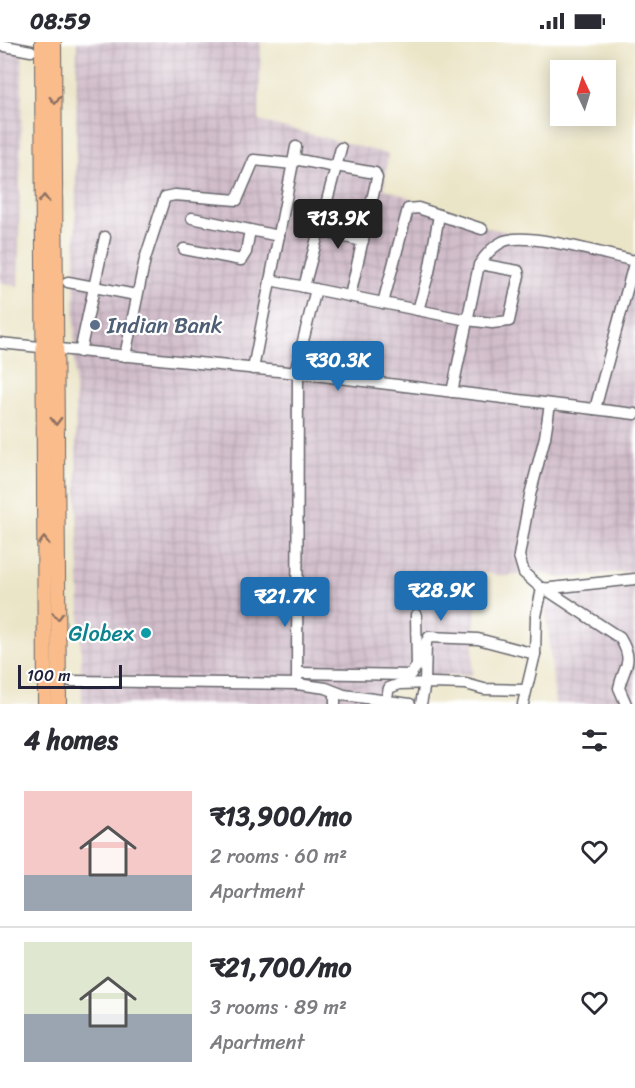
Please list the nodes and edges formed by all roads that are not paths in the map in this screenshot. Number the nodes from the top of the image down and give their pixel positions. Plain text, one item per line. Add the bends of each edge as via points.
1 (42, 42) edge
2 (54, 42) edge
3 (0, 45) edge
4 (31, 51) dead end
5 (296, 147) dead end
6 (341, 148) dead end
7 (293, 162) junction
8 (336, 166) junction
9 (439, 215) junction
10 (192, 218) dead end
11 (482, 229) dead end
12 (250, 230) junction
13 (319, 231) junction
14 (279, 236) junction
15 (105, 237) dead end
16 (363, 241) junction
17 (184, 249) dead end
18 (635, 260) edge
19 (480, 264) junction
20 (270, 280) junction
21 (68, 282) dead end
22 (96, 286) junction
23 (310, 288) junction
24 (136, 296) junction
25 (350, 296) junction
26 (383, 303) junction
27 (418, 310) junction
28 (466, 320) junction
29 (0, 343) edge
30 (50, 350) junction
31 (80, 352) junction
32 (124, 356) junction
33 (253, 369) junction
34 (297, 373) junction
35 (452, 392) junction
36 (550, 404) junction
37 (595, 409) junction
38 (635, 414) edge
39 (635, 579) edge
40 (543, 589) junction
41 (416, 615) dead end
42 (535, 654) junction
43 (298, 679) junction
44 (70, 681) dead end
45 (425, 683) junction
46 (525, 690) junction
47 (335, 692) junction
48 (369, 701) edge
49 (386, 701) junction
50 (45, 704) edge
51 (59, 704) edge
52 (335, 704) edge
53 (410, 704) edge
54 (421, 704) edge
55 (523, 704) edge
56 (626, 704) edge

30 -> 1 main road
2 -> 30 main road
3 - 4 street
5 - 7 street
6 - 8 street
7 - 8 street
7 - 14 street
7 - 24 street via 254,160 237,200 165,197
8 - 13 street
8 - 16 street via 375,174 377,178
9 - 11 street
9 - 26 street via 408,209
9 - 27 street
10 - 12 street
12 - 14 street
12 - 17 street via 241,260
13 - 16 street
13 - 23 street
14 - 20 street
15 - 22 street
16 - 25 street
18 - 19 street via 524,238 501,242
18 - 37 street
19 - 28 street
19 - 28 street via 518,272 512,316 502,323
20 - 23 street
20 - 33 street
21 - 22 street
22 - 24 street
22 - 31 street
23 - 25 street
23 - 34 street
24 - 32 street
25 - 26 street
26 - 27 street
27 - 28 street
28 - 35 street
29 - 30 street
30 - 31 street
50 -> 30 main road
30 -> 51 main road
31 - 32 street
32 - 33 street
33 - 34 street
34 - 35 street
34 - 43 street
35 - 36 street
36 - 37 street
36 - 40 street via 519,556 524,573
37 - 38 street
39 - 40 street
40 - 42 street via 536,616
40 - 56 street via 620,638 628,649 630,659 619,688
41 - 43 street via 417,666 410,675
42 - 45 street via 478,639 429,637
42 - 46 street
43 - 44 street
43 - 47 street
45 - 46 street
45 - 49 street via 389,688
45 - 54 street
46 - 55 street
47 - 48 street
47 - 52 street
48 - 49 street
49 - 53 street

